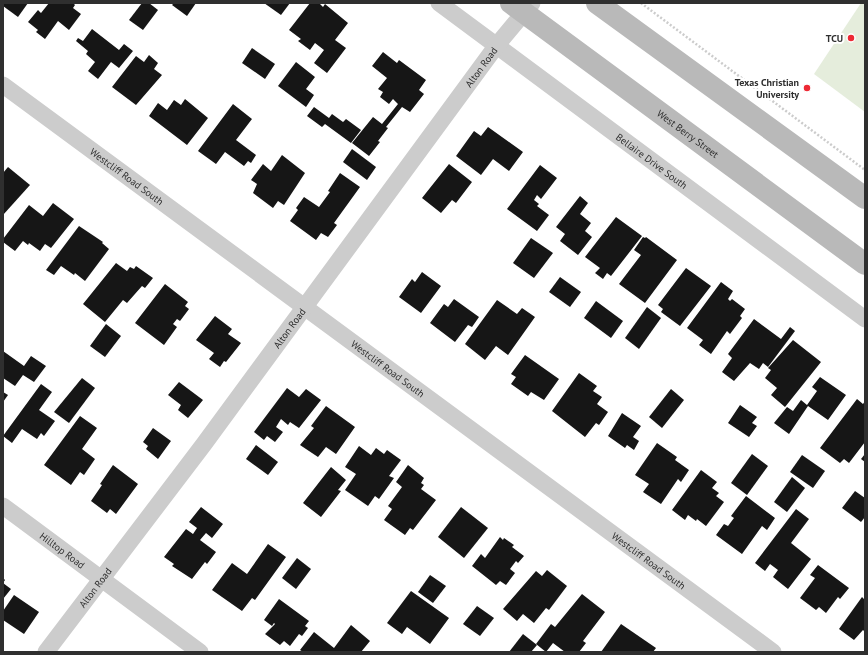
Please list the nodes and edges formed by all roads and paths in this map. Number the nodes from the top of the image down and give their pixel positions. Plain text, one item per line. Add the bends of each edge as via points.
1 (439, 3) edge
2 (597, 3) edge
3 (640, 3) edge
4 (522, 6) edge
5 (497, 46) junction
6 (3, 85) edge
7 (865, 170) edge
8 (865, 198) edge
9 (865, 264) edge
10 (303, 306) junction
11 (865, 319) edge
12 (3, 506) edge
13 (101, 578) junction
14 (46, 652) edge
15 (200, 652) edge
16 (773, 652) edge

1 - 5 street, Bellaire Drive South
2 - 8 main road
3 - 7 path
4 - 5 street, Alton Road
4 - 9 main road, West Berry Street
5 - 10 street, Alton Road
5 - 11 street, Bellaire Drive South
6 - 10 street, Westcliff Road South
10 - 13 street, Alton Road via 204,444
10 - 16 street, Westcliff Road South
12 - 13 street, Hilltop Road
13 - 14 street, Alton Road
13 - 15 street, Hilltop Road

